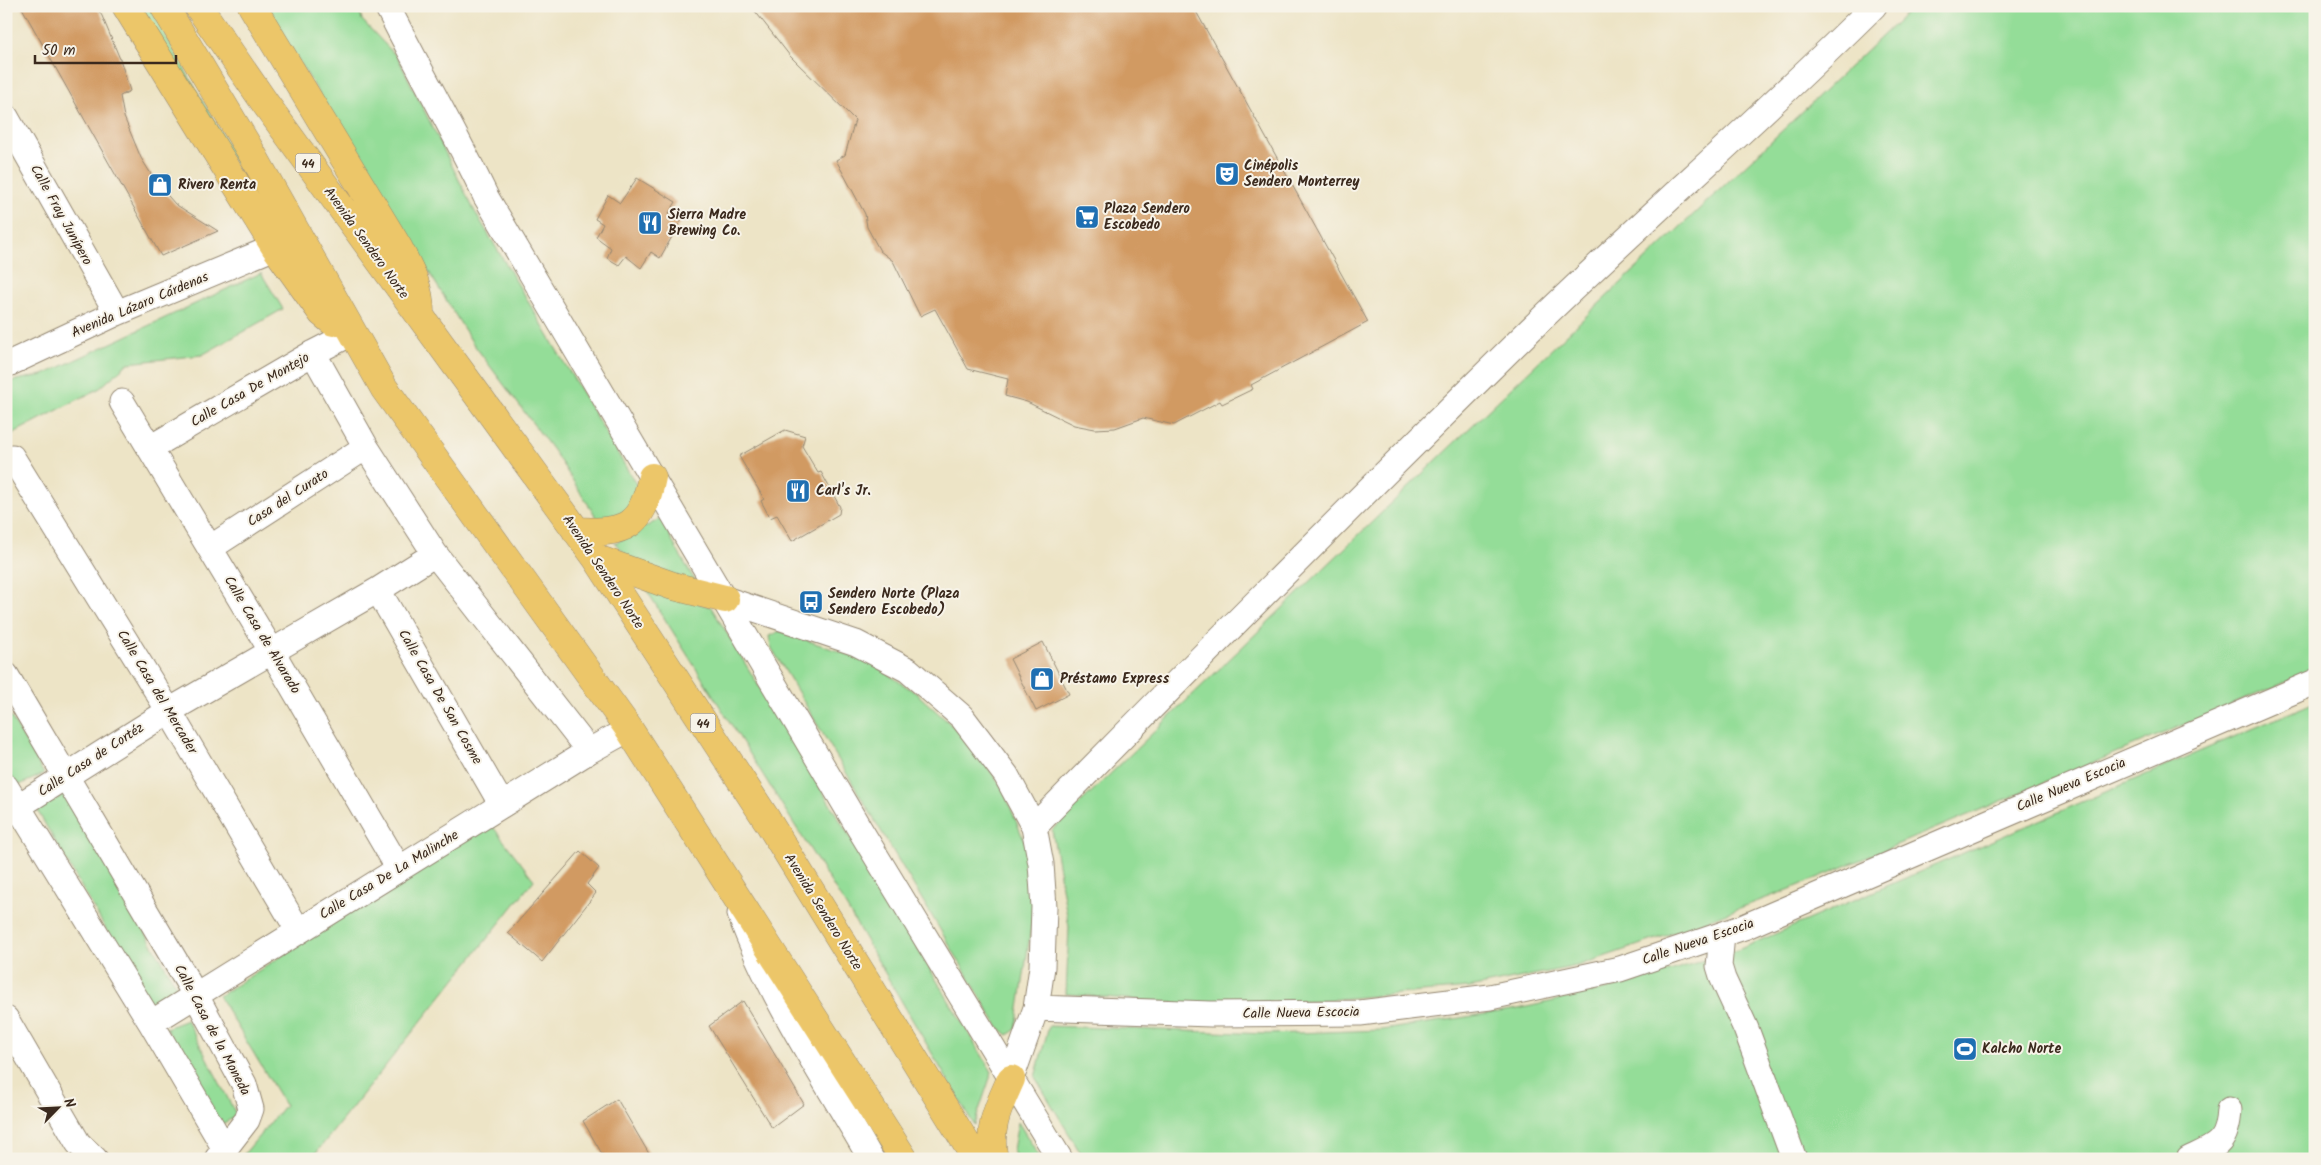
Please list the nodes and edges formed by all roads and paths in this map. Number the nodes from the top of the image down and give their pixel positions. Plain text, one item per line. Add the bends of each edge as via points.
1 (126, 6) edge
2 (164, 6) edge
3 (198, 6) edge
4 (252, 6) edge
5 (387, 6) edge
6 (1874, 6) edge
7 (6, 117) edge
8 (276, 247) junction
9 (117, 313) junction
10 (420, 317) junction
11 (351, 332) junction
12 (313, 353) junction
13 (6, 364) edge
14 (122, 402) dead end
15 (366, 447) junction
16 (150, 448) junction
17 (12, 457) dead end
18 (652, 477) junction
19 (576, 531) junction
20 (210, 548) junction
21 (435, 554) junction
22 (597, 559) junction
23 (378, 590) junction
24 (725, 599) junction
25 (271, 650) junction
26 (6, 675) edge
27 (2315, 682) edge
28 (169, 711) junction
29 (629, 730) junction
30 (589, 751) junction
31 (66, 777) junction
32 (10, 803) edge
33 (502, 805) junction
34 (1034, 827) junction
35 (399, 869) junction
36 (731, 888) junction
37 (298, 930) junction
38 (1722, 935) junction
39 (196, 996) junction
40 (1036, 1008) junction
41 (6, 1018) edge
42 (150, 1023) junction
43 (1011, 1079) junction
44 (2230, 1110) dead end
45 (79, 1154) edge
46 (221, 1154) edge
47 (871, 1159) edge
48 (904, 1159) edge
49 (976, 1159) edge
50 (994, 1159) edge
51 (1060, 1159) edge
52 (1794, 1159) edge
53 (2189, 1159) edge

1 - 8 main road
2 - 11 main road via 250,150
3 - 10 main road, Avenida Sendero Norte / 44
4 - 10 main road via 398,247 420,297
5 - 18 street via 486,196
6 - 34 street via 1755,122 1532,329 1195,662
7 - 9 street, Calle Fray Junípero
8 - 9 street, Avenida Lázaro Cárdenas
8 - 11 main road via 322,313
9 - 13 street, Avenida Lázaro Cárdenas
10 - 19 main road, Avenida Sendero Norte / 44
11 - 12 street, Calle Casa De Montejo
11 - 29 main road via 384,388
12 - 15 street
12 - 16 street, Calle Casa De Montejo
14 - 16 street, Calle Casa de Alvarado
15 - 20 street, Casa del Curato
15 - 21 street
16 - 20 street, Calle Casa de Alvarado
17 - 28 street, Calle Casa del Mercader
18 - 19 main road via 647,502 635,521 620,529 601,533
18 - 24 street
19 - 22 main road, Avenida Sendero Norte / 44
20 - 25 street, Calle Casa de Alvarado
21 - 23 street, Calle Casa de Cortéz
21 - 30 street
22 - 24 main road via 673,586
22 - 49 main road, Avenida Sendero Norte / 44 via 766,820
23 - 25 street, Calle Casa de Cortéz
23 - 33 street, Calle Casa De San Cosme
24 - 34 street via 856,643 908,670 962,717 984,744
24 - 43 street
25 - 28 street, Calle Casa de Cortéz
25 - 35 street, Calle Casa de Alvarado
26 - 31 street, Calle Casa de la Moneda
27 - 38 street, Calle Nueva Escocia
28 - 31 street, Calle Casa de Cortéz
28 - 37 street, Calle Casa del Mercader
29 - 30 street, Calle Casa De La Malinche
29 - 36 main road
30 - 33 street, Calle Casa De La Malinche
31 - 32 street, Calle Casa de Cortéz
31 - 39 street, Calle Casa de la Moneda
32 - 42 street, Calle Casa de la Moneda
33 - 35 street, Calle Casa De La Malinche
34 - 40 street via 1044,907 1042,967
35 - 37 street, Calle Casa De La Malinche
36 - 47 street via 752,949
36 - 48 main road
37 - 39 street, Calle Casa De La Malinche
38 - 40 street, Calle Nueva Escocia via 1611,971 1490,997 1360,1013 1201,1014
38 - 52 street via 1719,966 1723,979 1750,1038
39 - 42 street, Calle Casa De La Malinche
39 - 46 street, Calle Casa de la Moneda via 249,1098 247,1120
40 - 43 street
41 - 45 street
42 - 46 street, Calle Casa de la Moneda
43 - 50 main road via 991,1130
43 - 51 street
44 - 53 street via 2224,1138 2217,1146

